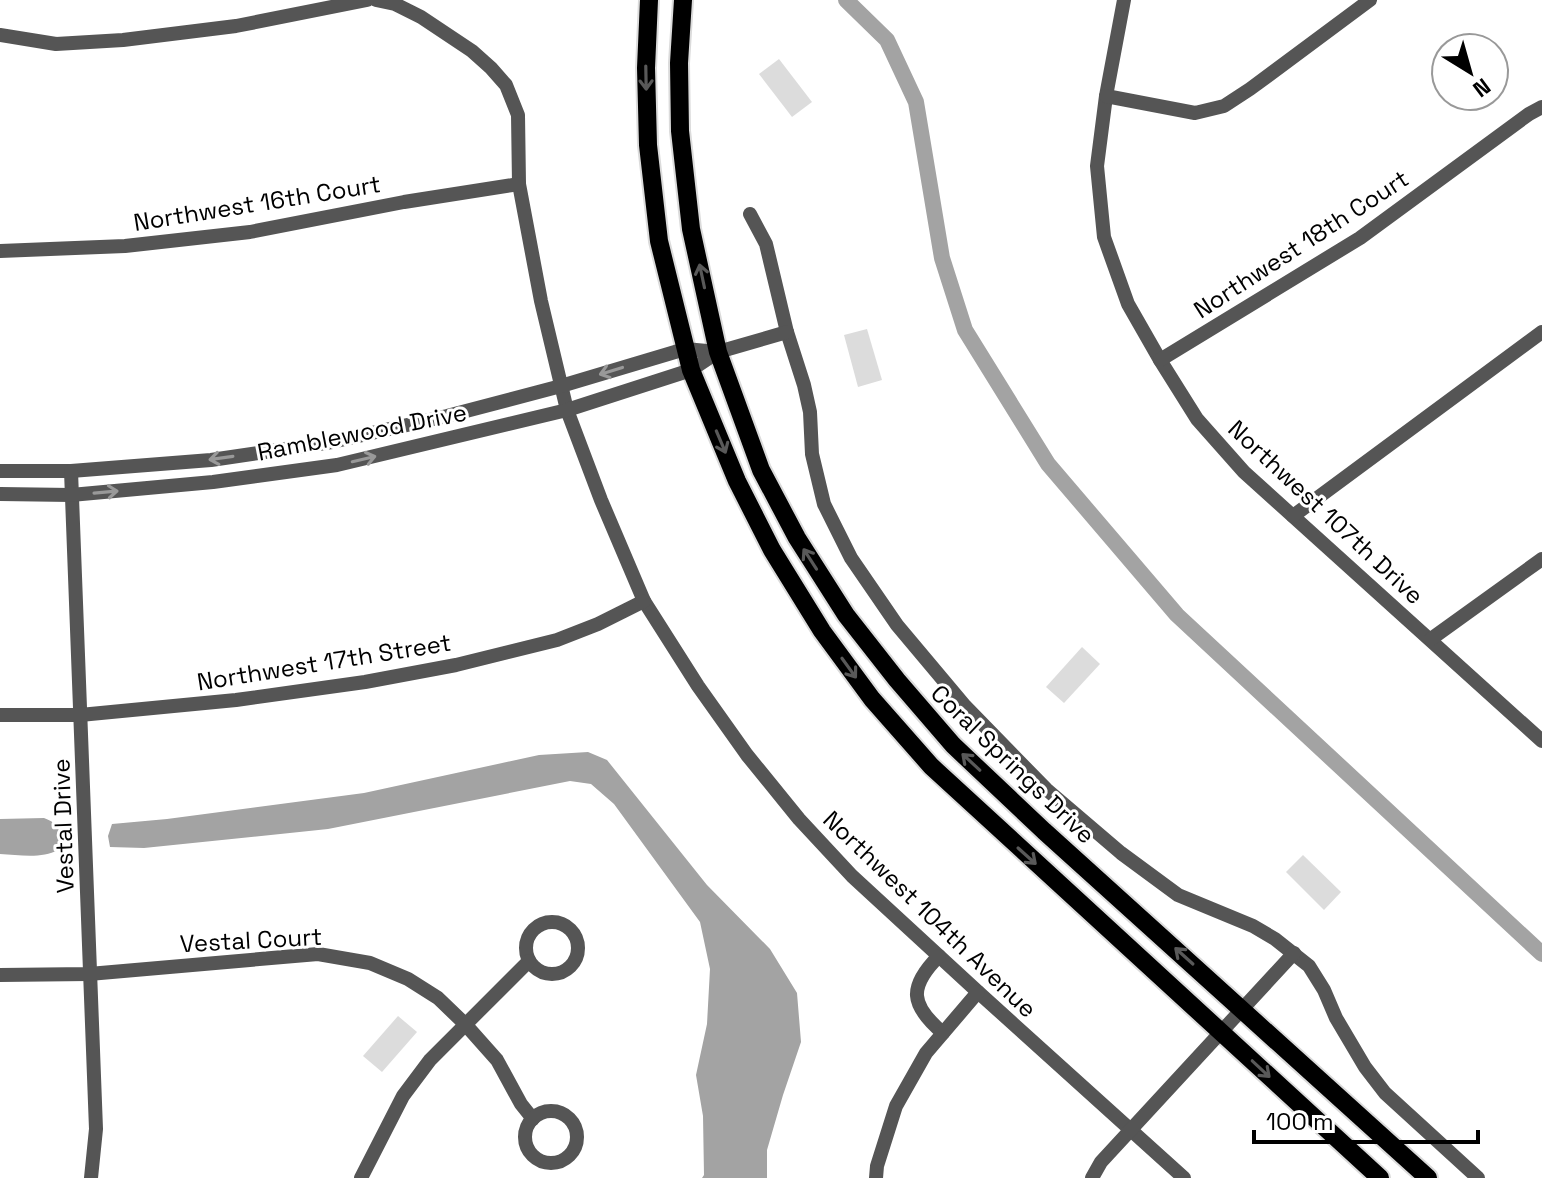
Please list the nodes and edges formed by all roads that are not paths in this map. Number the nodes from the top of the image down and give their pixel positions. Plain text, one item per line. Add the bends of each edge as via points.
1 (367, 0) edge
2 (376, 0) edge
3 (649, 0) edge
4 (683, 0) edge
5 (1124, 0) edge
6 (1370, 0) edge
7 (0, 35) edge
8 (1106, 96) junction
9 (1542, 107) edge
10 (519, 184) junction
11 (750, 214) dead end
12 (0, 251) edge
13 (787, 332) junction
14 (1542, 332) edge
15 (685, 349) junction
16 (718, 352) junction
17 (1160, 360) junction
18 (691, 370) junction
19 (561, 386) junction
20 (567, 410) junction
21 (0, 471) edge
22 (71, 471) junction
23 (0, 494) edge
24 (71, 495) junction
25 (1293, 516) junction
26 (1542, 559) edge
27 (644, 601) junction
28 (1431, 639) junction
29 (0, 715) edge
30 (80, 715) junction
31 (1542, 741) edge
32 (1294, 953) junction
33 (939, 956) junction
34 (529, 961) dead end
35 (89, 974) junction
36 (0, 975) edge
37 (978, 992) junction
38 (1242, 1008) junction
39 (465, 1024) junction
40 (1221, 1032) junction
41 (943, 1033) junction
42 (533, 1119) dead end
43 (1131, 1130) junction
44 (91, 1178) edge
45 (361, 1178) edge
46 (876, 1178) edge
47 (1092, 1178) edge
48 (1184, 1178) edge
49 (1380, 1178) edge
50 (1428, 1178) edge
51 (1478, 1178) edge

1 - 7 street via 236,26 123,40 56,44
2 - 10 street, Northwest 104th Avenue via 421,17 472,51 506,85 518,115
3 -> 15 main road via 648,145 659,241
16 -> 4 main road, Coral Springs Drive via 691,229 680,131
5 - 8 street, Northwest 107th Drive
6 - 8 street via 1224,106 1195,113
8 - 17 street, Northwest 107th Drive via 1097,166 1104,237 1128,304
9 - 17 street, Northwest 18th Court via 1360,238
10 - 12 street, Northwest 16th Court via 250,232 125,246
10 - 19 street, Northwest 104th Avenue
11 - 13 street via 766,244
13 - 16 street, Ramblewood Drive
13 - 32 street via 810,412 812,454 824,504 851,558 897,625 965,706 1046,789 1121,853 1178,895 1253,926
14 - 25 street
15 - 16 street, Ramblewood Drive
15 - 18 main road
15 -> 19 street, Ramblewood Drive
16 - 18 street, Ramblewood Drive
38 -> 16 main road, Coral Springs Drive via 953,745 897,680 846,615 797,538 761,470
17 - 25 street, Northwest 107th Drive via 1197,419
18 - 20 street, Ramblewood Drive
18 -> 40 main road via 772,550 872,699 931,766
19 - 20 street, Northwest 104th Avenue
19 -> 22 street, Ramblewood Drive via 332,442 211,460
24 -> 20 street, Ramblewood Drive via 337,465
20 - 27 street, Northwest 104th Avenue
21 - 22 street, Ramblewood Drive
22 - 24 street, Vestal Drive
23 - 24 street, Ramblewood Drive
24 - 30 street, Vestal Drive
25 - 28 street, Northwest 107th Drive
26 - 28 street
27 - 30 street, Northwest 17th Street via 557,640 456,665 236,700
27 - 33 street, Northwest 104th Avenue via 747,755 799,819
28 - 31 street, Northwest 107th Drive
29 - 30 street, Northwest 17th Street
30 - 35 street, Vestal Drive
32 - 38 street
32 - 51 street via 1309,966 1385,1093
33 - 37 street, Northwest 104th Avenue
33 - 41 street via 917,986 917,999
34 - 39 street
35 - 36 street, Vestal Court
35 - 39 street, Vestal Court via 318,954 370,963 408,979
35 - 44 street, Vestal Drive via 96,1129
37 - 41 street
37 - 43 street, Northwest 104th Avenue
38 - 40 street
38 - 50 main road, Coral Springs Drive
39 - 42 street, Vestal Court via 497,1060
39 - 45 street via 403,1096
40 - 43 street
40 -> 49 main road
41 - 46 street via 896,1106
43 - 47 street
43 - 48 street, Northwest 104th Avenue

